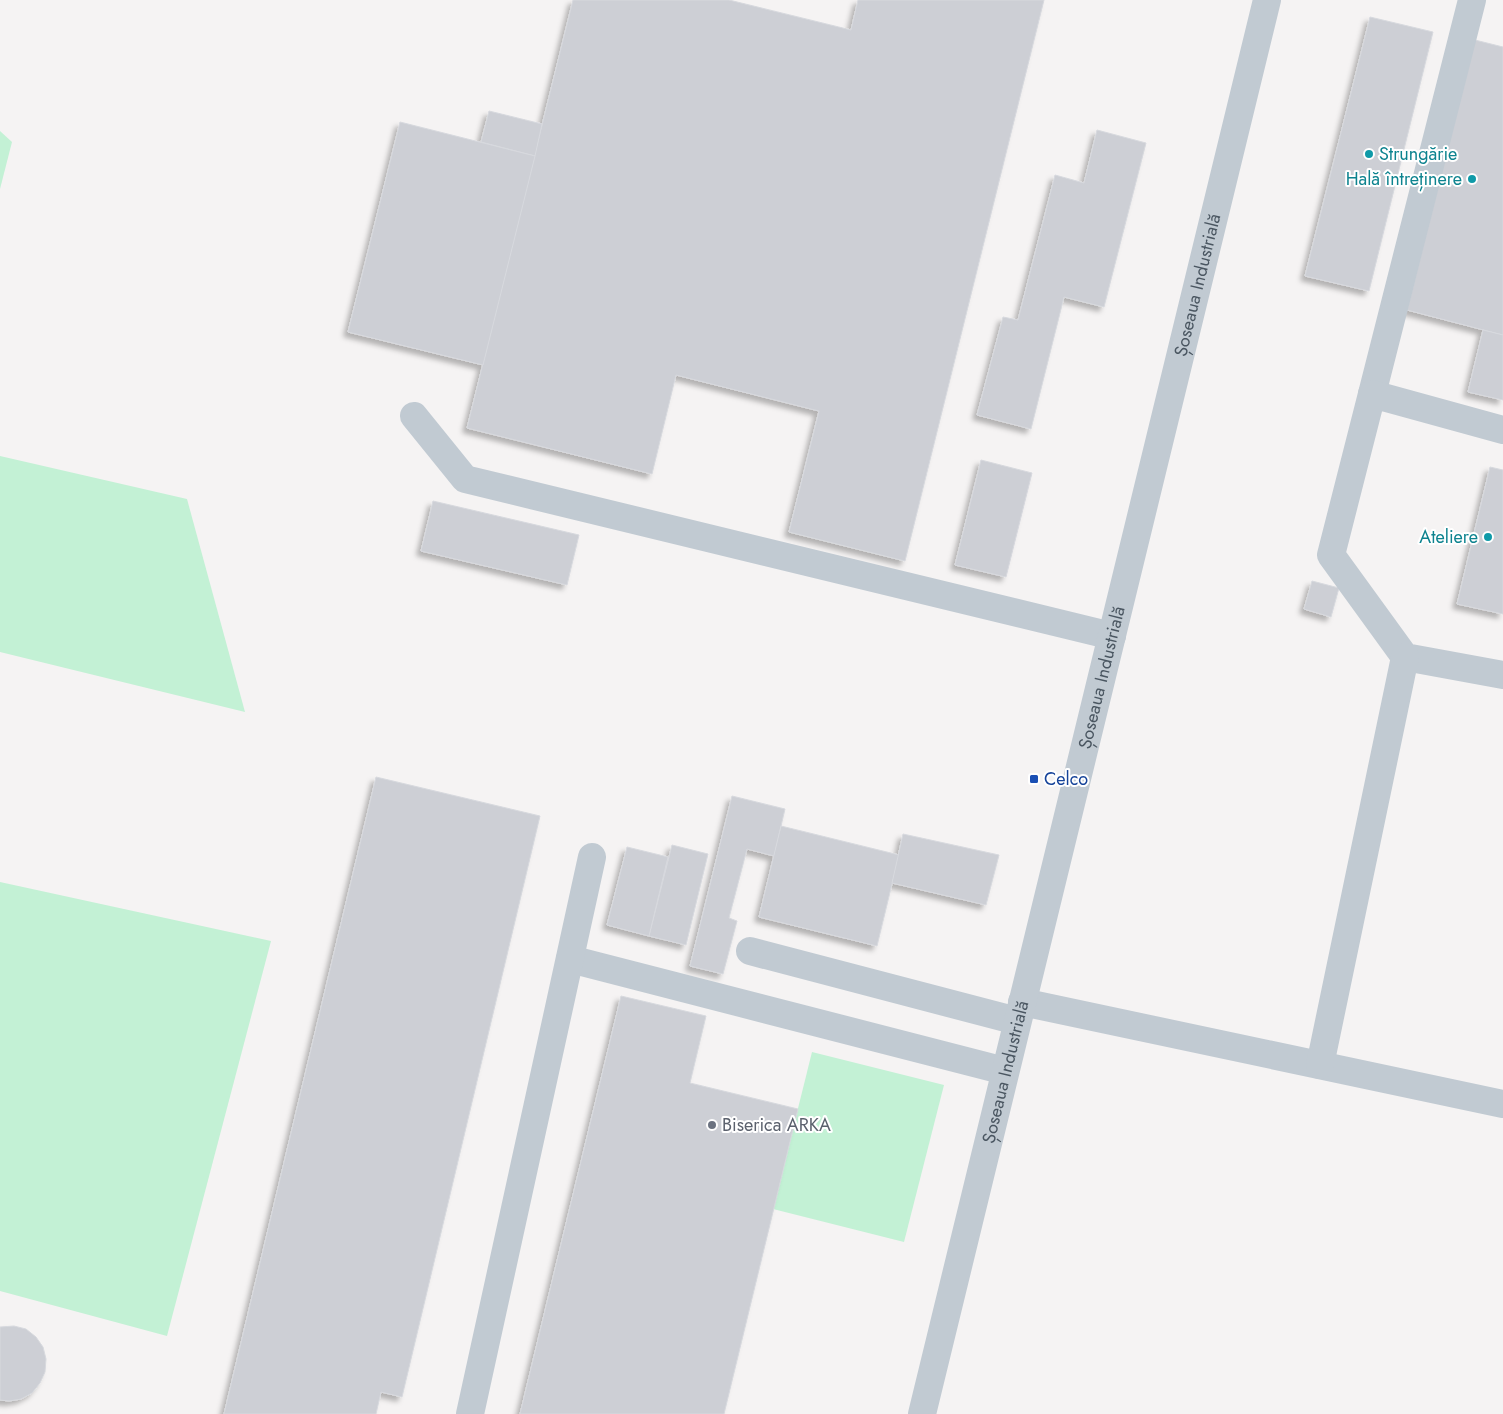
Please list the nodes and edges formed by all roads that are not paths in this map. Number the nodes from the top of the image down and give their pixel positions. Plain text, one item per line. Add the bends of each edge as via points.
1 (1267, 0) edge
2 (1472, 0) edge
3 (1372, 394) junction
4 (414, 416) dead end
5 (1503, 430) edge
6 (1112, 636) junction
7 (1405, 657) junction
8 (1503, 675) edge
9 (592, 857) dead end
10 (750, 951) dead end
11 (570, 959) junction
12 (1019, 1012) junction
13 (1320, 1065) junction
14 (1005, 1071) junction
15 (1503, 1104) edge
16 (470, 1414) edge
17 (922, 1414) edge

1 - 6 street, Șoseaua Industrială
2 - 3 street
3 - 5 street
3 - 7 street via 1331,555
4 - 6 street via 465,479
6 - 12 street, Șoseaua Industrială
7 - 8 street
7 - 13 street
9 - 11 street
10 - 12 street
11 - 14 street
11 - 16 street
12 - 13 street
12 - 14 street, Șoseaua Industrială
13 - 15 street
14 - 17 street, Șoseaua Industrială

